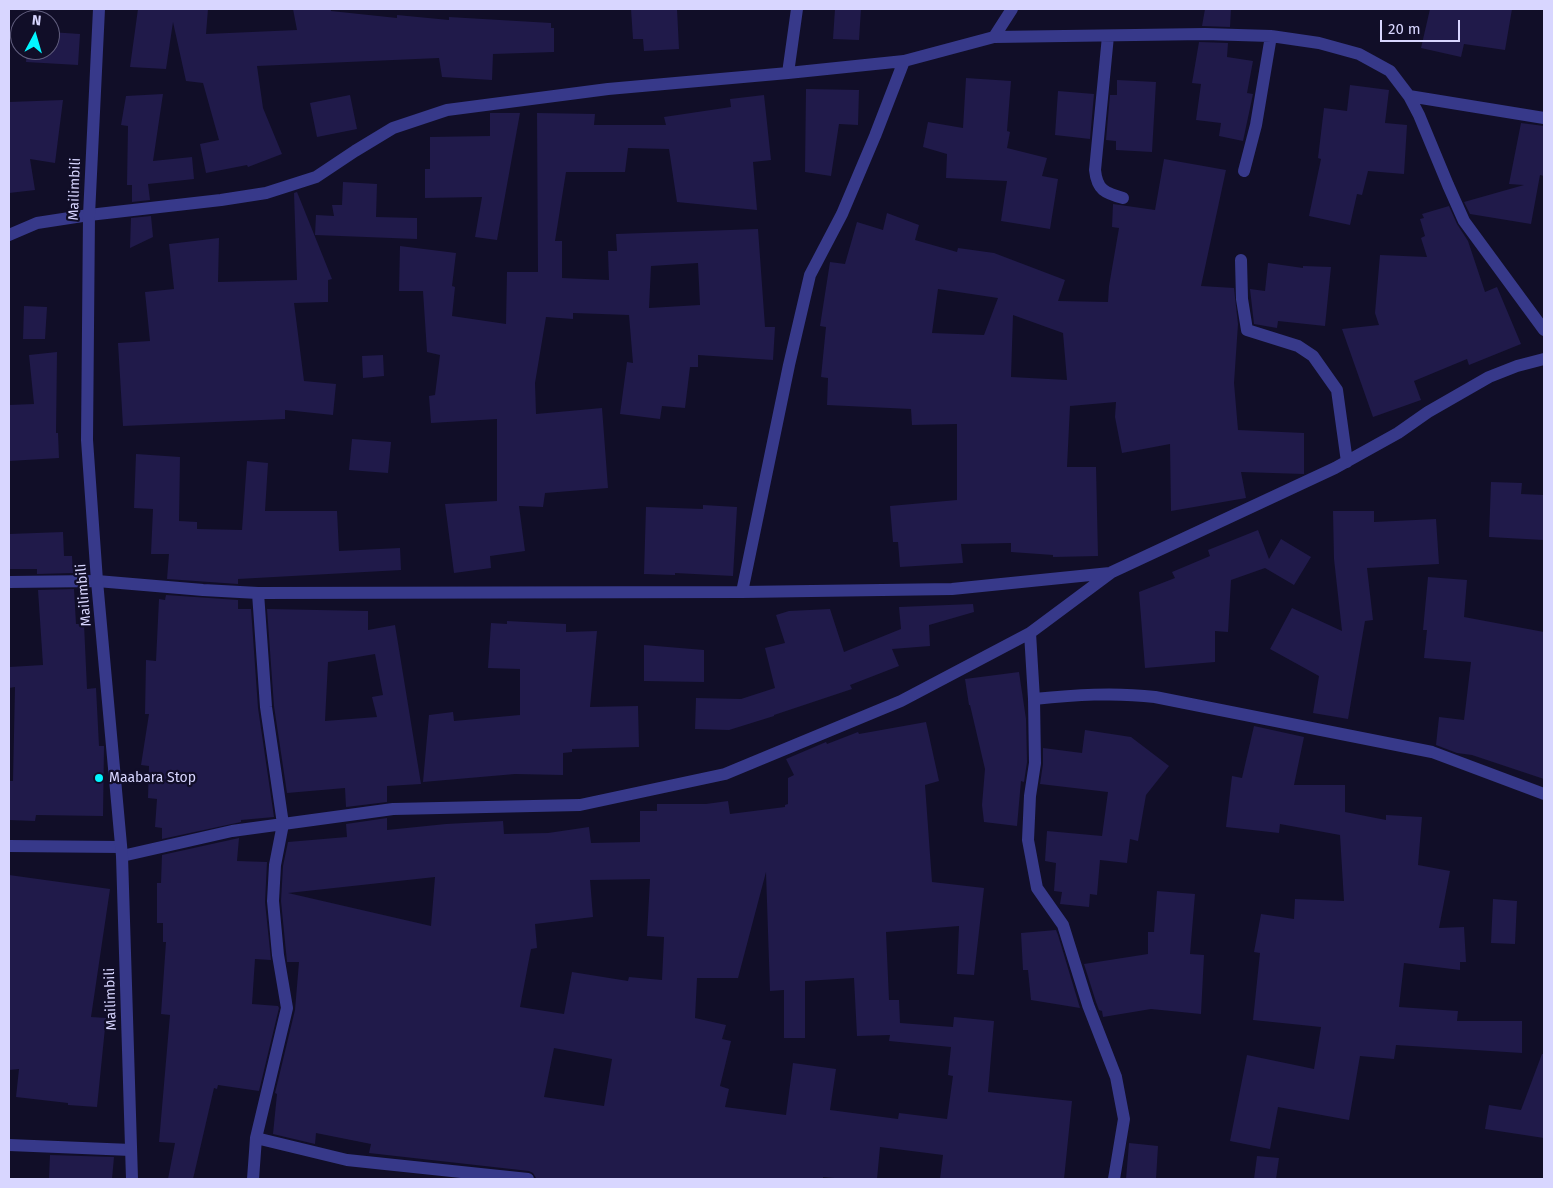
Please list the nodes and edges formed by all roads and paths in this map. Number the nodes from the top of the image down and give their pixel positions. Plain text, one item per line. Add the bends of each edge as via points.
1 (99, 9) edge
2 (797, 9) edge
3 (1012, 9) edge
4 (1108, 36) junction
5 (1271, 36) junction
6 (994, 38) junction
7 (904, 62) junction
8 (788, 74) junction
9 (1409, 96) junction
10 (1544, 118) edge
11 (1244, 170) dead end
12 (1123, 198) dead end
13 (89, 214) junction
14 (9, 235) edge
15 (1241, 260) dead end
16 (1544, 330) edge
17 (1544, 359) edge
18 (1347, 462) junction
19 (1112, 572) junction
20 (97, 581) junction
21 (9, 582) edge
22 (742, 592) junction
23 (258, 593) junction
24 (1030, 633) junction
25 (1034, 699) junction
26 (1544, 794) edge
27 (283, 824) junction
28 (9, 846) edge
29 (122, 852) junction
30 (256, 1138) junction
31 (9, 1145) edge
32 (131, 1150) junction
33 (132, 1179) edge
34 (253, 1179) edge
35 (528, 1179) edge
36 (1114, 1179) edge

1 - 13 street, Mailimbili
2 - 8 street
3 - 6 street
4 - 5 street
4 - 6 street
4 - 12 street via 1095,170 1102,190
5 - 9 street via 1319,43 1359,54 1390,71
5 - 11 street via 1256,125
6 - 7 street
7 - 8 street
7 - 22 street via 842,214 810,275
8 - 13 street via 608,89 447,110 393,128 316,177 266,193
9 - 10 street
9 - 16 street via 1464,220
13 - 14 street via 37,223
13 - 20 street, Mailimbili via 87,440
15 - 18 street via 1247,330 1298,346 1313,356 1337,390
17 - 18 street via 1489,377
18 - 19 street
19 - 22 street via 952,589
19 - 24 street
20 - 21 street
20 - 23 street
20 - 29 street, Mailimbili
22 - 23 street
23 - 27 street via 266,707
24 - 25 street
24 - 27 street via 901,701 725,774 580,805 393,809
25 - 26 street via 1132,694 1154,697 1432,752
25 - 36 street via 1035,763 1028,840 1037,888 1063,926 1116,1077 1124,1119
27 - 29 street
27 - 30 street via 275,866 273,901 287,1008
28 - 29 street
29 - 32 street, Mailimbili
30 - 34 street
30 - 35 street via 347,1160
31 - 32 street
32 - 33 street, Mailimbili

